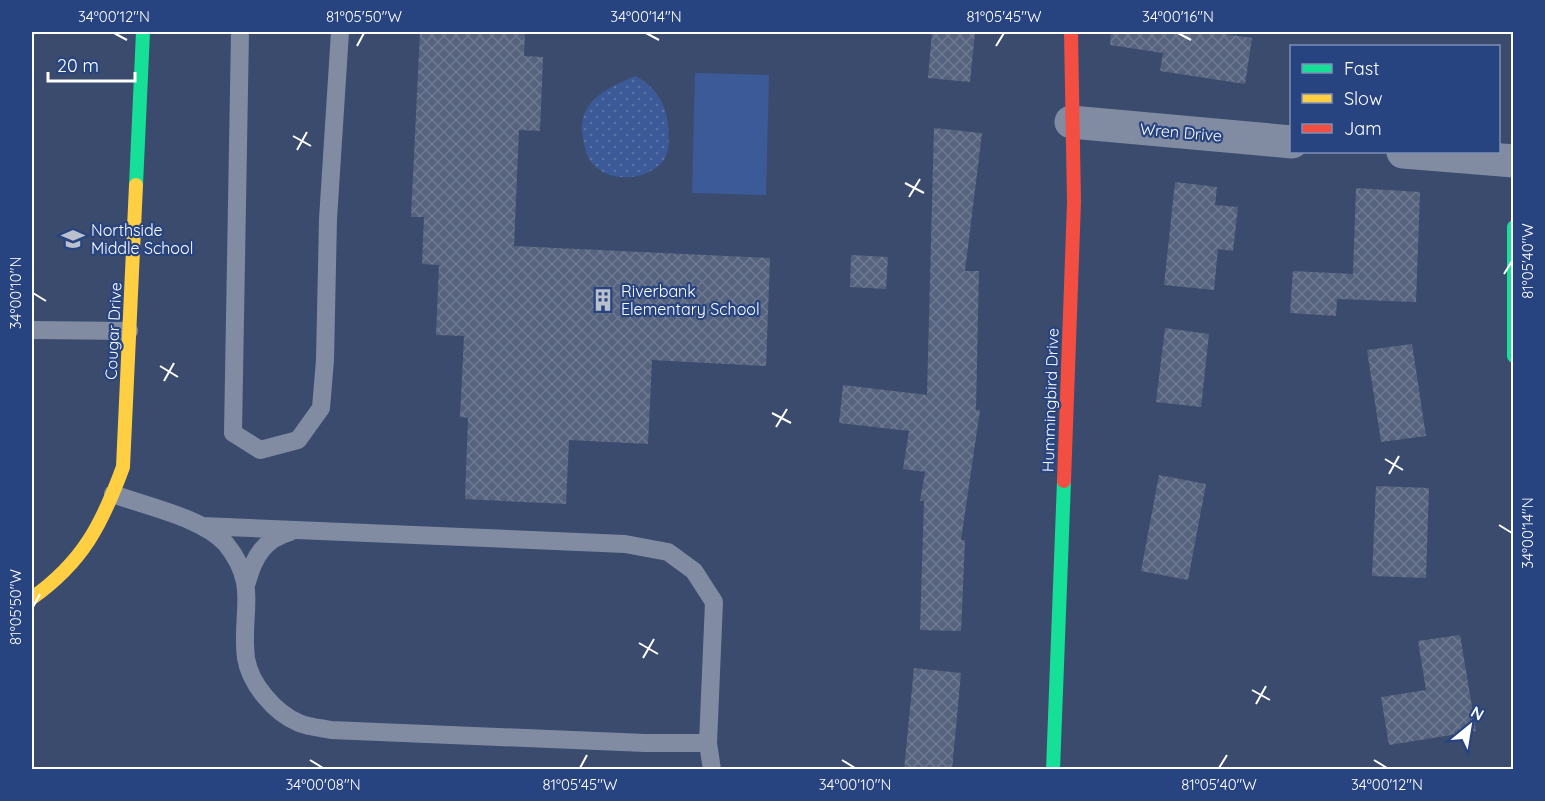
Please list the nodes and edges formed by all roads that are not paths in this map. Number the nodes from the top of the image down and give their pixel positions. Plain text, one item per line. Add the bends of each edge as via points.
1 (143, 32) edge
2 (240, 32) edge
3 (340, 32) edge
4 (1071, 32) edge
5 (1071, 122) junction
6 (1290, 142) edge
7 (1415, 153) edge
8 (1514, 161) edge
9 (1514, 227) edge
10 (32, 330) edge
11 (129, 331) junction
12 (1514, 356) edge
13 (113, 494) junction
14 (201, 526) junction
15 (297, 530) junction
16 (247, 582) junction
17 (32, 598) edge
18 (708, 742) junction
19 (712, 770) edge
20 (1053, 770) edge

1 - 11 street, Cougar Drive
2 - 3 lane via 233,434 260,450 298,440 321,408
4 - 5 street, Hummingbird Drive
5 - 6 street, Wren Drive
5 - 20 street, Hummingbird Drive via 1074,202
7 - 8 street
9 - 12 street
10 - 11 lane
11 - 13 street, Cougar Drive via 123,467
13 - 14 lane
13 - 17 street, Cougar Drive via 105,518 86,551 56,582
14 - 15 lane
14 - 16 lane via 225,542
15 - 16 lane via 274,536 261,549
15 - 18 lane via 625,544 668,552 694,571 714,602
16 - 18 lane via 246,659 258,688 277,709 299,723 331,730 645,743
18 - 19 lane

